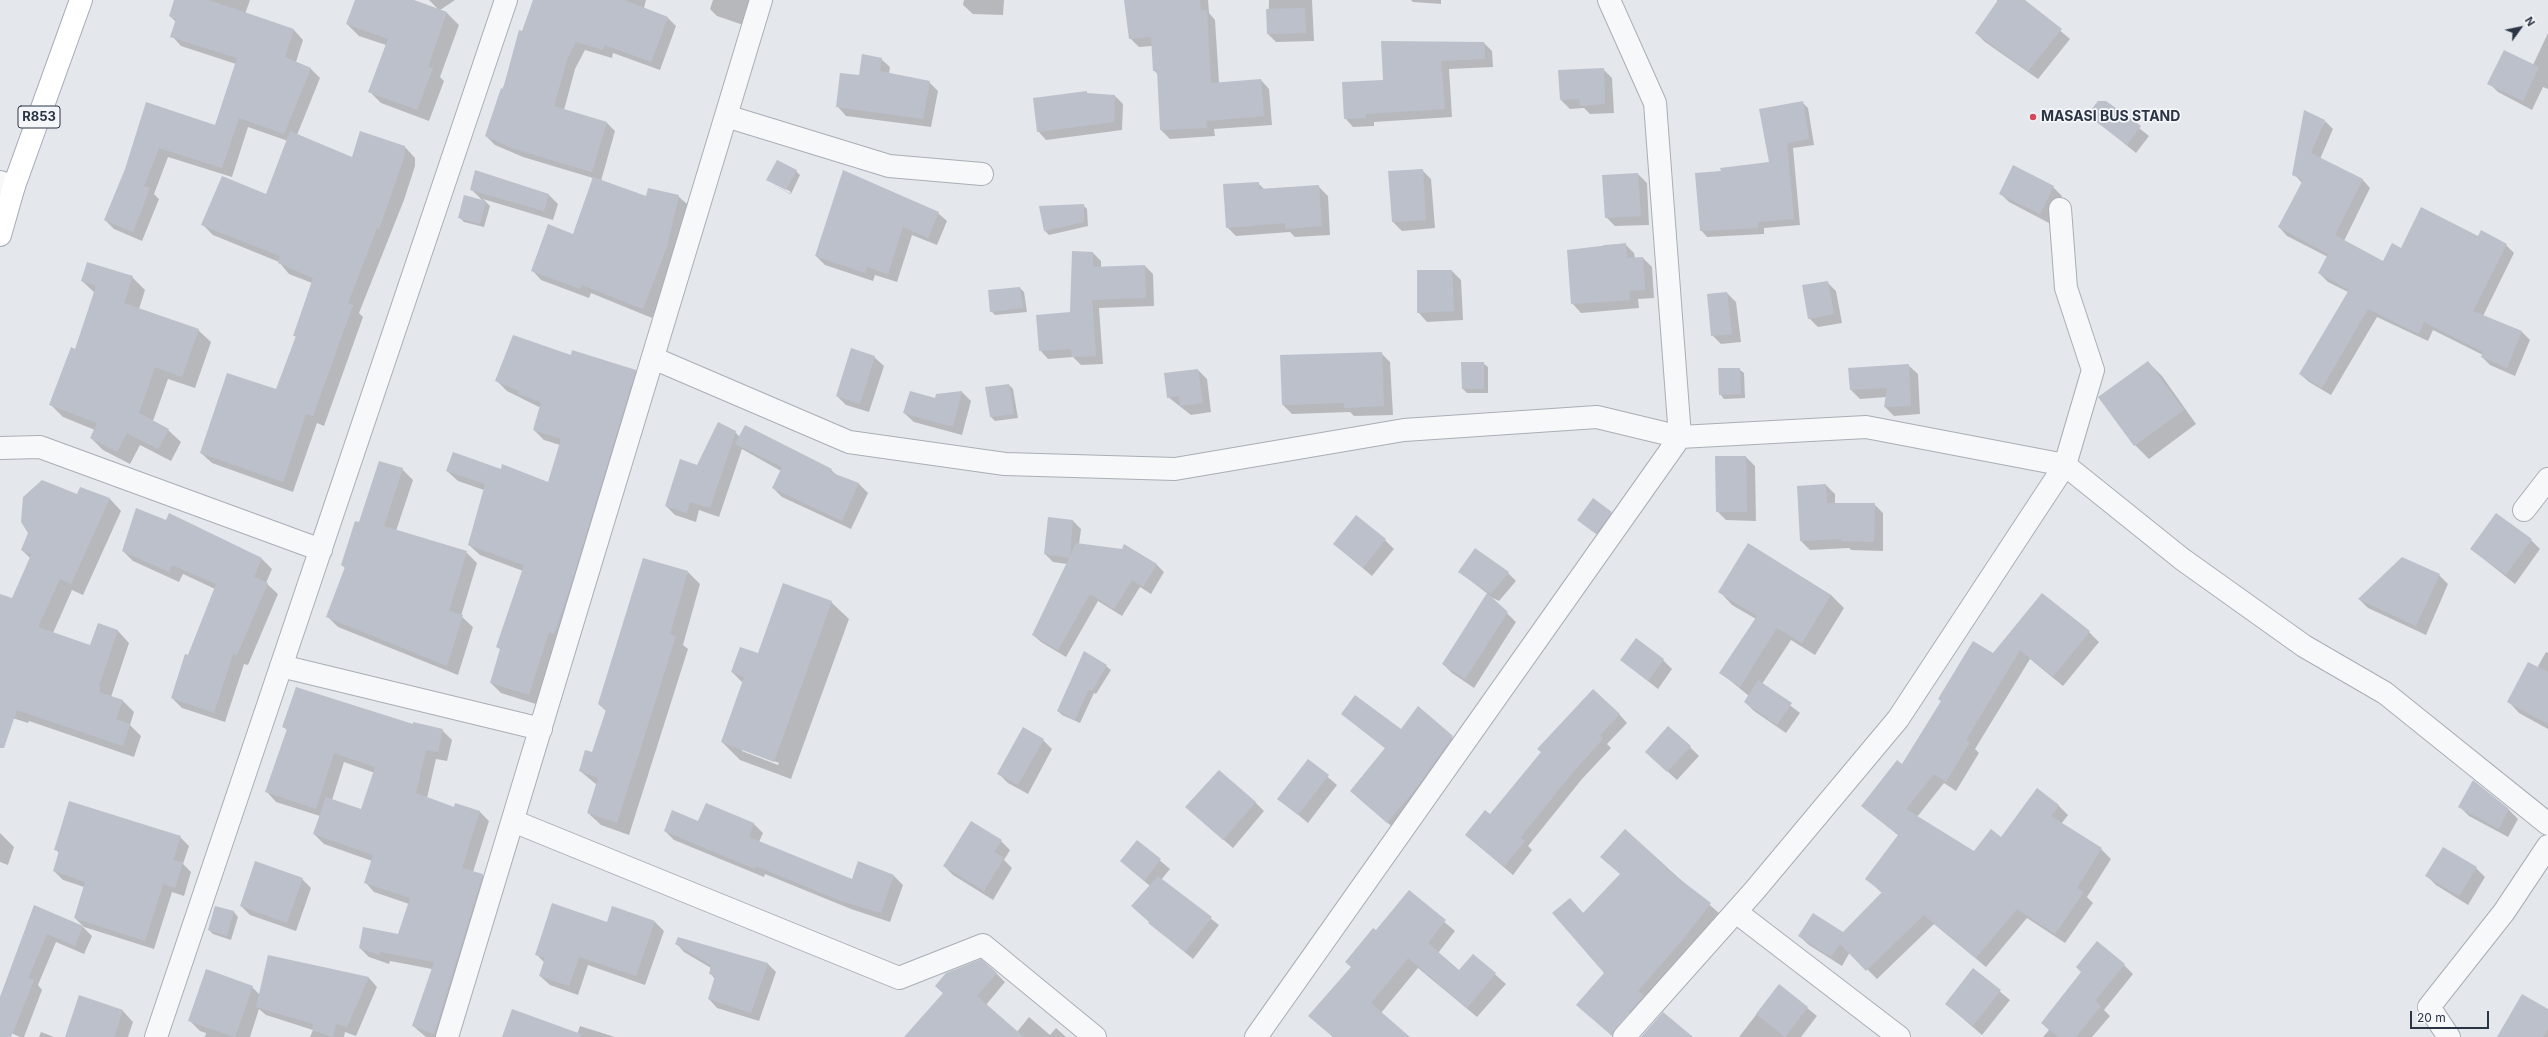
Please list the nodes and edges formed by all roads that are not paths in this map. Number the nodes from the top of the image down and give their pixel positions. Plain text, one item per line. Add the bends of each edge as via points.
1 (81, 0) edge
2 (506, 0) edge
3 (761, 0) edge
4 (1609, 0) edge
5 (726, 116) junction
6 (982, 174) dead end
7 (7, 184) edge
8 (2060, 209) dead end
9 (0, 235) edge
10 (653, 358) junction
11 (1680, 437) junction
12 (0, 448) edge
13 (2065, 465) junction
14 (2548, 479) edge
15 (2524, 510) dead end
16 (321, 550) junction
17 (282, 666) junction
18 (541, 729) junction
19 (514, 821) junction
20 (2548, 824) edge
21 (2548, 846) edge
22 (1736, 912) junction
23 (156, 1037) edge
24 (447, 1037) edge
25 (1095, 1037) edge
26 (1256, 1037) edge
27 (1624, 1037) edge
28 (1899, 1037) edge
29 (2449, 1037) edge

1 - 7 main road, R853
2 - 16 street
3 - 5 street
4 - 11 street via 1655,103
5 - 6 street via 889,166
5 - 10 street
7 - 9 main road, R853
8 - 13 street via 2066,288 2093,370
10 - 11 street via 849,442 1005,464 1175,468 1404,430 1597,417
10 - 18 street
11 - 13 street via 1866,427
11 - 26 street
12 - 16 street via 40,447
13 - 20 street via 2182,559 2284,632 2385,693
13 - 22 street via 1898,719
14 - 15 street
16 - 17 street
17 - 18 street
17 - 23 street
18 - 19 street
19 - 24 street
19 - 25 street via 899,978 983,945
21 - 29 street via 2504,912 2429,1006
22 - 27 street
22 - 28 street

